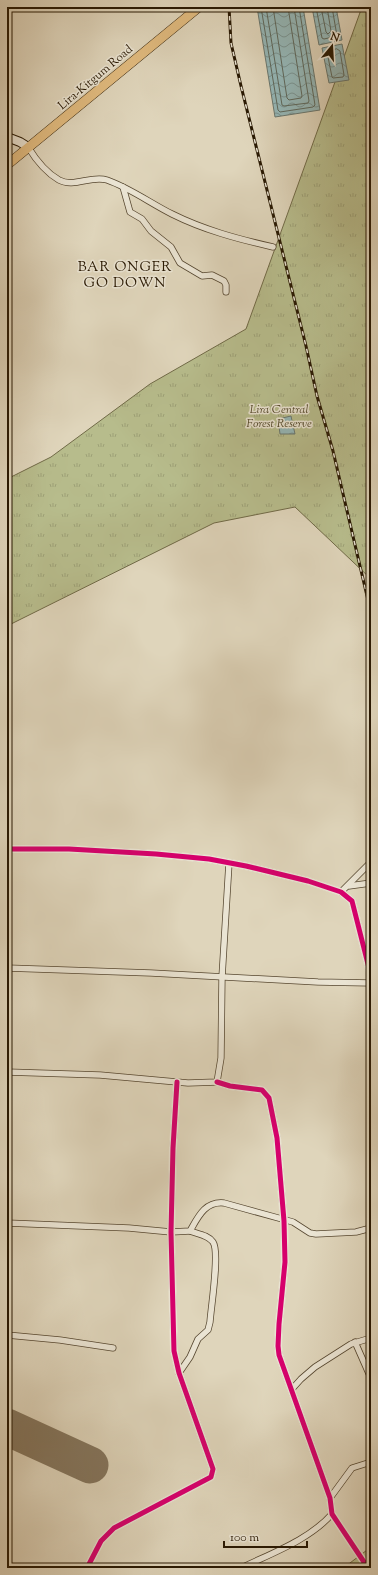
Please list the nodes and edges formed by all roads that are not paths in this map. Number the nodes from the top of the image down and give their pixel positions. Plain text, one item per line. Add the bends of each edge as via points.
1 (199, 7) edge
2 (7, 137) edge
3 (28, 147) junction
4 (7, 165) edge
5 (123, 187) junction
6 (273, 247) dead end
7 (226, 292) dead end
8 (7, 849) edge
9 (371, 862) edge
10 (230, 863) junction
11 (371, 882) edge
12 (348, 886) junction
13 (341, 892) junction
14 (7, 968) edge
15 (371, 976) edge
16 (222, 977) junction
17 (371, 983) edge
18 (7, 1072) edge
19 (177, 1082) junction
20 (217, 1082) junction
21 (284, 1220) junction
22 (7, 1223) edge
23 (371, 1228) edge
24 (190, 1231) junction
25 (171, 1232) junction
26 (7, 1335) edge
27 (371, 1338) edge
28 (355, 1342) junction
29 (113, 1348) dead end
30 (179, 1373) junction
31 (370, 1376) dead end
32 (292, 1389) junction
33 (371, 1462) edge
34 (330, 1498) junction
35 (332, 1514) junction
36 (87, 1568) edge
37 (242, 1568) edge
38 (368, 1568) edge

1 - 3 main road, Lira-Kitgum Road
2 - 3 street
3 - 4 main road, Lira-Kitgum Road
3 - 5 street via 38,163 61,181 70,183 98,178
5 - 6 street via 171,214 204,228
5 - 7 street via 132,213 142,219 151,231 171,247 180,263 202,276 212,276 224,281
8 - 10 street via 148,854
9 - 12 street
10 - 13 street via 294,877
10 - 16 street
11 - 12 street
12 - 13 street
13 - 15 street via 354,906
14 - 16 street
16 - 17 street
16 - 20 street
18 - 19 street via 100,1075
19 - 20 street
19 - 25 street via 172,1148
20 - 21 street via 262,1090 269,1098 276,1138
21 - 23 street via 294,1222 316,1234 356,1232
21 - 24 street via 218,1202 203,1210
21 - 32 street via 285,1262 278,1346 279,1356
22 - 25 street
24 - 25 street
24 - 30 street via 208,1237 214,1244 216,1253 208,1330 198,1338 190,1358
25 - 30 street via 174,1351
26 - 29 street
27 - 28 street
28 - 31 street
28 - 32 street via 310,1370
30 - 36 street via 214,1469 213,1473 211,1477 114,1528 101,1541
32 - 34 street
33 - 34 street via 352,1468
34 - 35 street
35 - 37 street via 324,1523 294,1542
35 - 38 street

